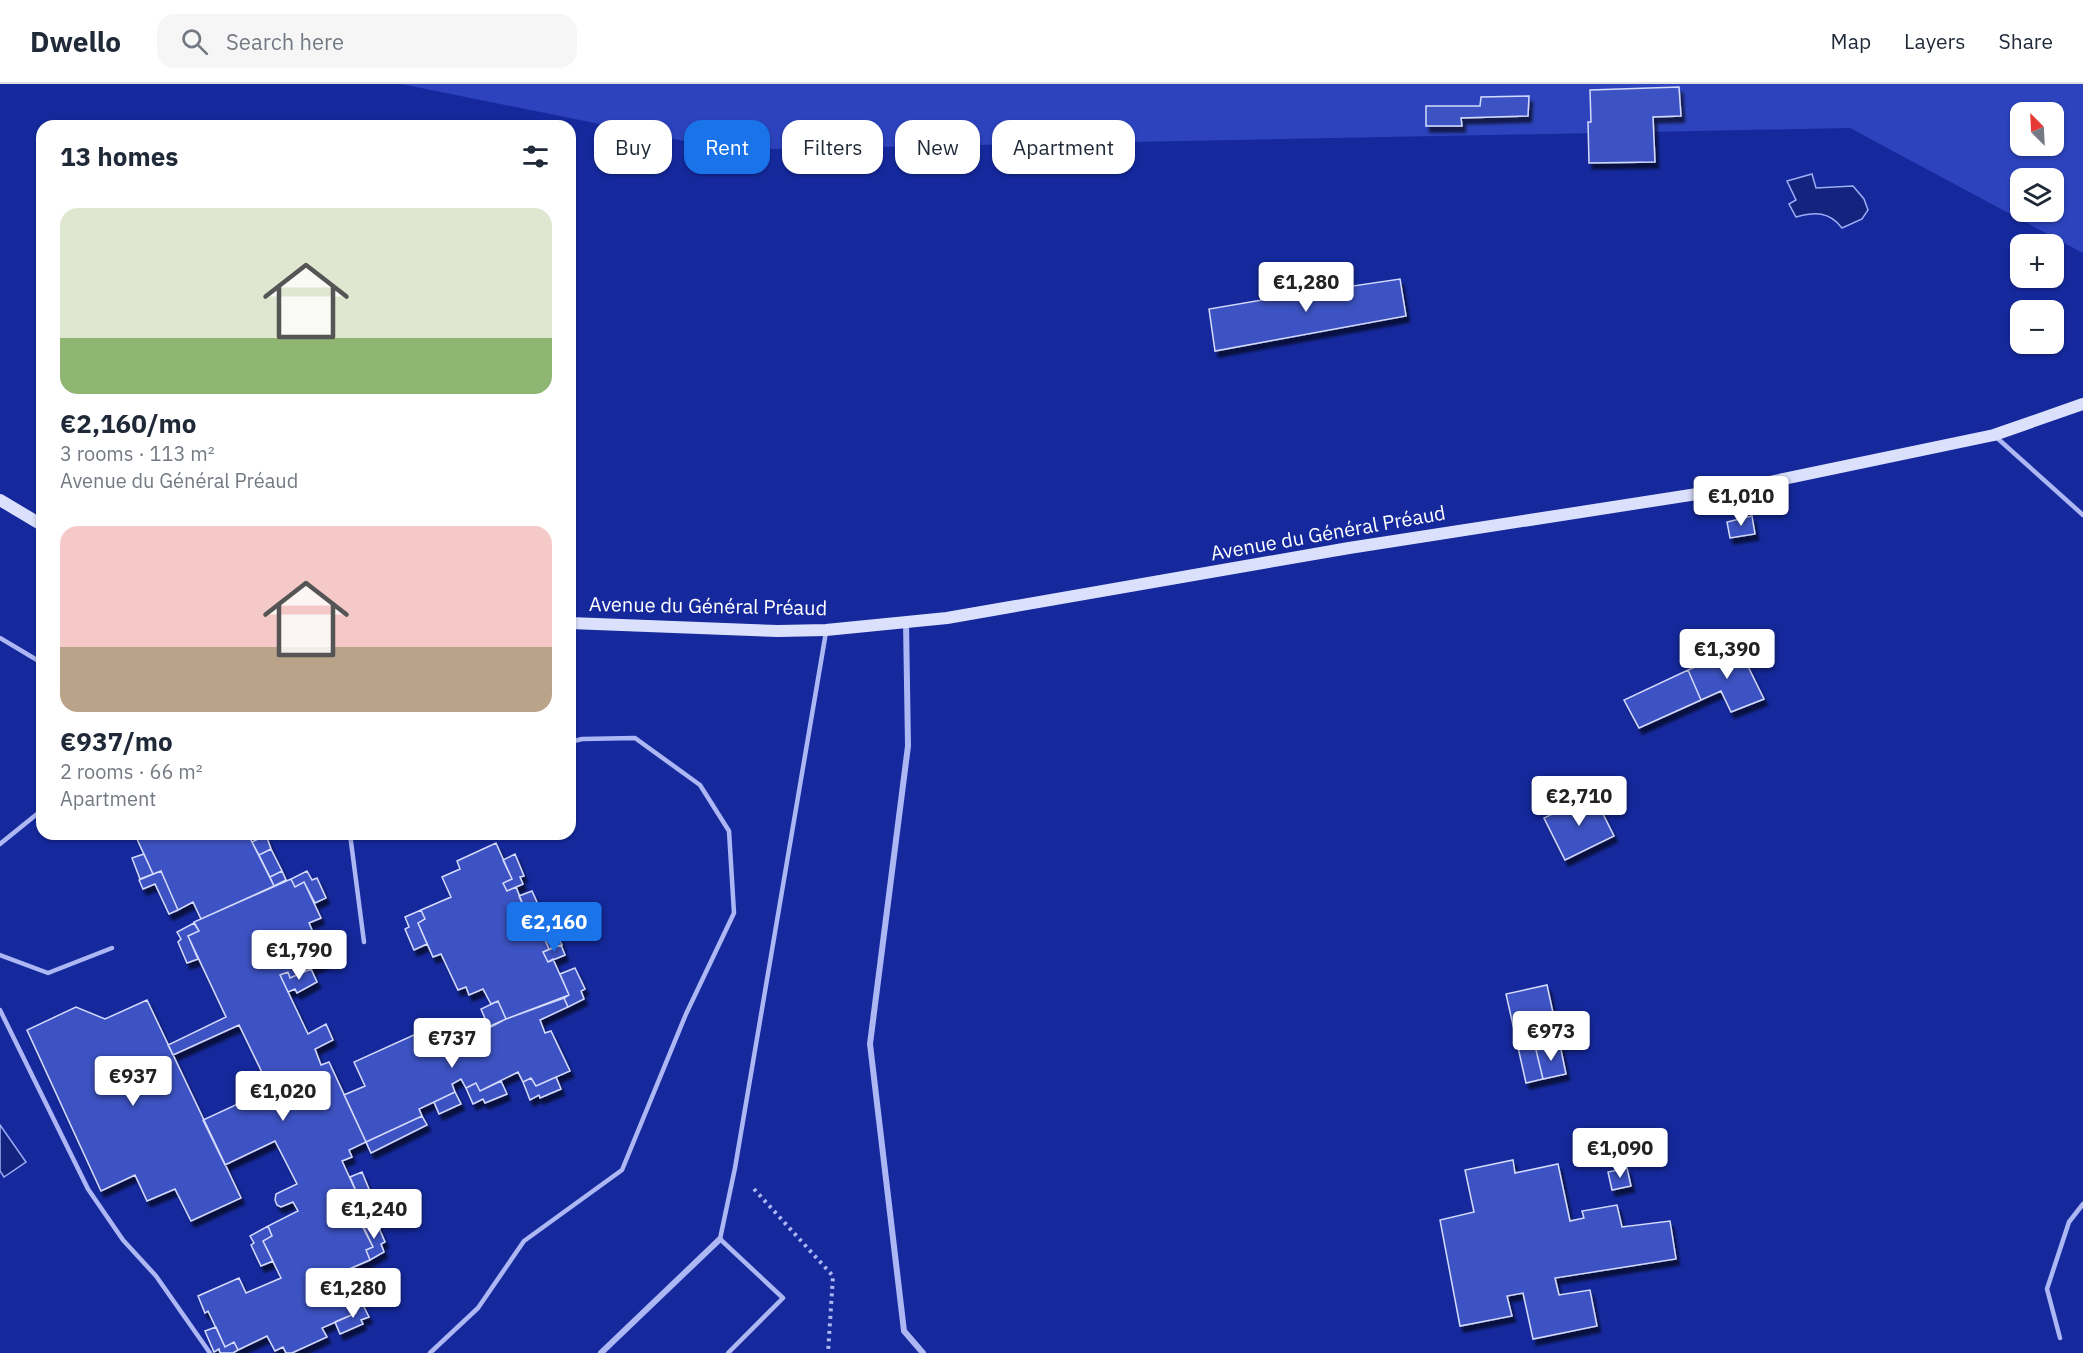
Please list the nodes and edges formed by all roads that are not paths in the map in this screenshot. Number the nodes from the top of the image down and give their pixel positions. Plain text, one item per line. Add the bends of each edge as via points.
1 (2083, 404) edge
2 (1994, 435) junction
3 (0, 500) edge
4 (2083, 515) edge
5 (36, 521) edge
6 (576, 622) edge
7 (906, 622) junction
8 (826, 630) junction
9 (0, 638) edge
10 (36, 659) edge
11 (576, 740) edge
12 (36, 815) edge
13 (351, 840) edge
14 (0, 844) edge
15 (364, 942) dead end
16 (112, 948) dead end
17 (0, 955) edge
18 (0, 1010) edge
19 (2083, 1204) edge
20 (720, 1239) junction
21 (2060, 1338) dead end
22 (210, 1353) edge
23 (430, 1353) edge
24 (601, 1353) edge
25 (728, 1353) edge
26 (923, 1353) edge

1 - 2 street, Avenue du Général Préaud
2 - 4 lane
2 - 7 street, Avenue du Général Préaud via 1755,485
3 - 5 street
6 - 8 street, Avenue du Général Préaud
7 - 8 street, Avenue du Général Préaud
7 - 26 street via 908,746 870,1044 904,1331
8 - 20 lane
9 - 10 lane
11 - 23 lane via 635,738 700,785 729,831 734,913 686,1014 622,1170 524,1241 478,1308
12 - 14 lane
13 - 15 lane
16 - 17 lane via 48,973
18 - 22 lane via 88,1189
19 - 21 lane via 2069,1222 2047,1288
20 - 24 street
20 - 25 lane via 783,1298

